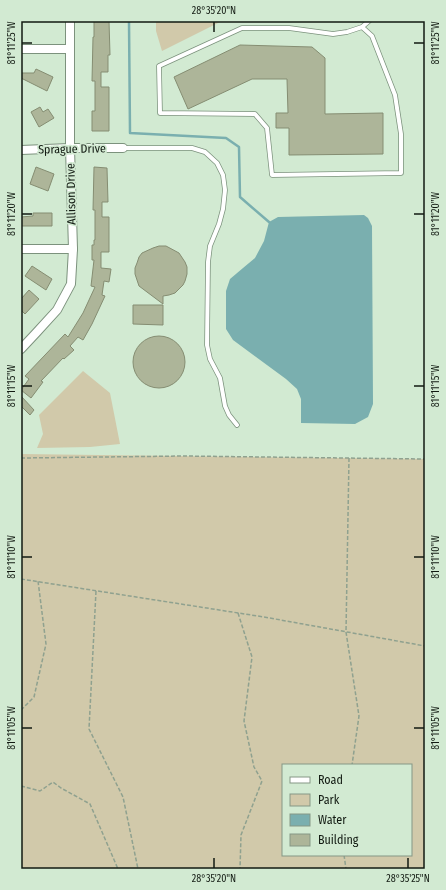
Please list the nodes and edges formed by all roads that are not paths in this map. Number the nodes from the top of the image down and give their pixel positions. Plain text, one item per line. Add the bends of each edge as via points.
1 (70, 21) edge
2 (369, 21) edge
3 (362, 28) junction
4 (21, 49) edge
5 (70, 49) junction
6 (70, 148) junction
7 (123, 148) joint
8 (21, 150) edge
9 (21, 249) edge
10 (73, 249) junction
11 (21, 349) edge
12 (237, 425) dead end

1 - 5 street, Allison Drive
2 - 3 lane
3 - 3 lane via 372,36 395,95 401,134 400,173 272,175 267,128 255,114 160,114 159,66 242,28 289,28 333,34
4 - 5 street
5 - 6 street, Allison Drive
6 - 7 street, Sprague Drive
6 - 8 street, Sprague Drive
6 - 10 street, Allison Drive
7 - 12 lane via 192,148 205,152 217,163 223,175 223,209 210,246 208,262 207,345 210,359 220,378 225,406
9 - 10 street
10 - 11 street, Allison Drive via 71,284 57,310

